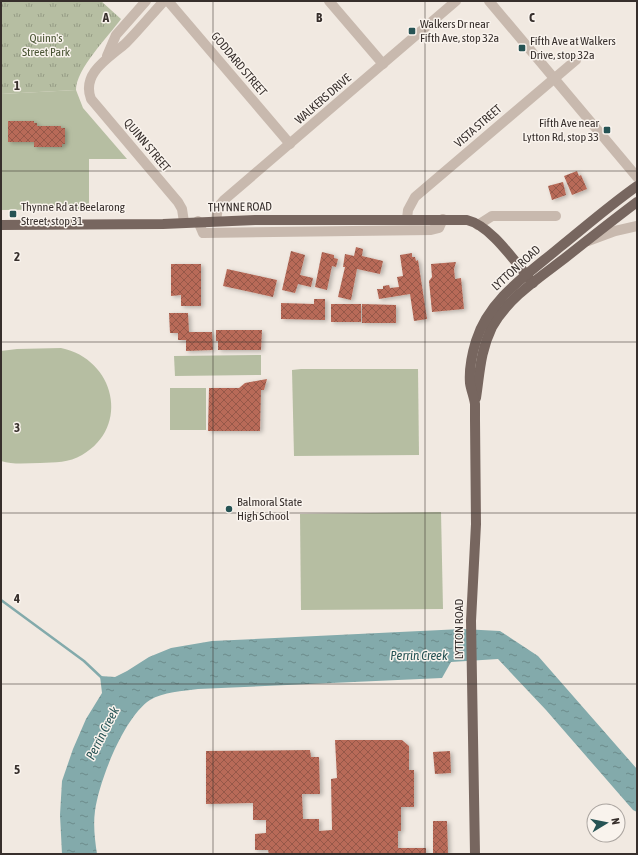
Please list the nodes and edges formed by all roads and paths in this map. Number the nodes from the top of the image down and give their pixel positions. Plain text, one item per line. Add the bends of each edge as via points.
1 (146, 1) edge
2 (164, 1) edge
3 (168, 1) edge
4 (329, 1) edge
5 (456, 1) edge
6 (489, 1) edge
7 (106, 58) junction
8 (576, 60) dead end
9 (383, 64) junction
10 (555, 78) junction
11 (290, 144) junction
12 (637, 177) edge
13 (637, 186) edge
14 (637, 202) edge
15 (556, 216) dead end
16 (407, 219) junction
17 (443, 219) junction
18 (198, 221) junction
19 (216, 221) junction
20 (184, 222) junction
21 (1, 225) edge
22 (478, 225) junction
23 (637, 226) edge
24 (585, 242) junction
25 (526, 275) junction
26 (533, 283) junction
27 (475, 404) junction
28 (475, 854) edge

1 - 7 street via 116,35
2 - 7 street via 126,43
3 - 11 street, GODDARD STREET
4 - 9 street
5 - 9 street, WALKERS DRIVE
6 - 10 street
7 - 20 street, QUINN STREET via 92,76 88,86 91,99 178,202
8 - 10 street, VISTA STREET
9 - 11 street, WALKERS DRIVE
10 - 12 street
10 - 16 street, VISTA STREET via 415,197 408,210
11 - 19 street, WALKERS DRIVE via 224,200 218,207
13 - 25 main road, LYTTON ROAD via 606,208
14 - 24 main road, LYTTON ROAD
15 - 22 street via 492,216
16 - 17 main road, THYNNE ROAD
16 - 19 main road, THYNNE ROAD
17 - 18 street via 439,228 431,230 204,233
17 - 22 main road, THYNNE ROAD via 467,220
18 - 19 main road, THYNNE ROAD
18 - 20 main road, THYNNE ROAD
20 - 21 main road, THYNNE ROAD
22 - 25 main road, THYNNE ROAD via 493,236
23 - 24 street
24 - 26 main road, LYTTON ROAD
25 - 26 main road, THYNNE ROAD
25 - 27 main road, LYTTON ROAD via 497,303 481,328 471,369 470,383
26 - 27 main road, LYTTON ROAD via 512,302 493,327 480,361
27 - 28 main road, LYTTON ROAD via 476,524 471,621

